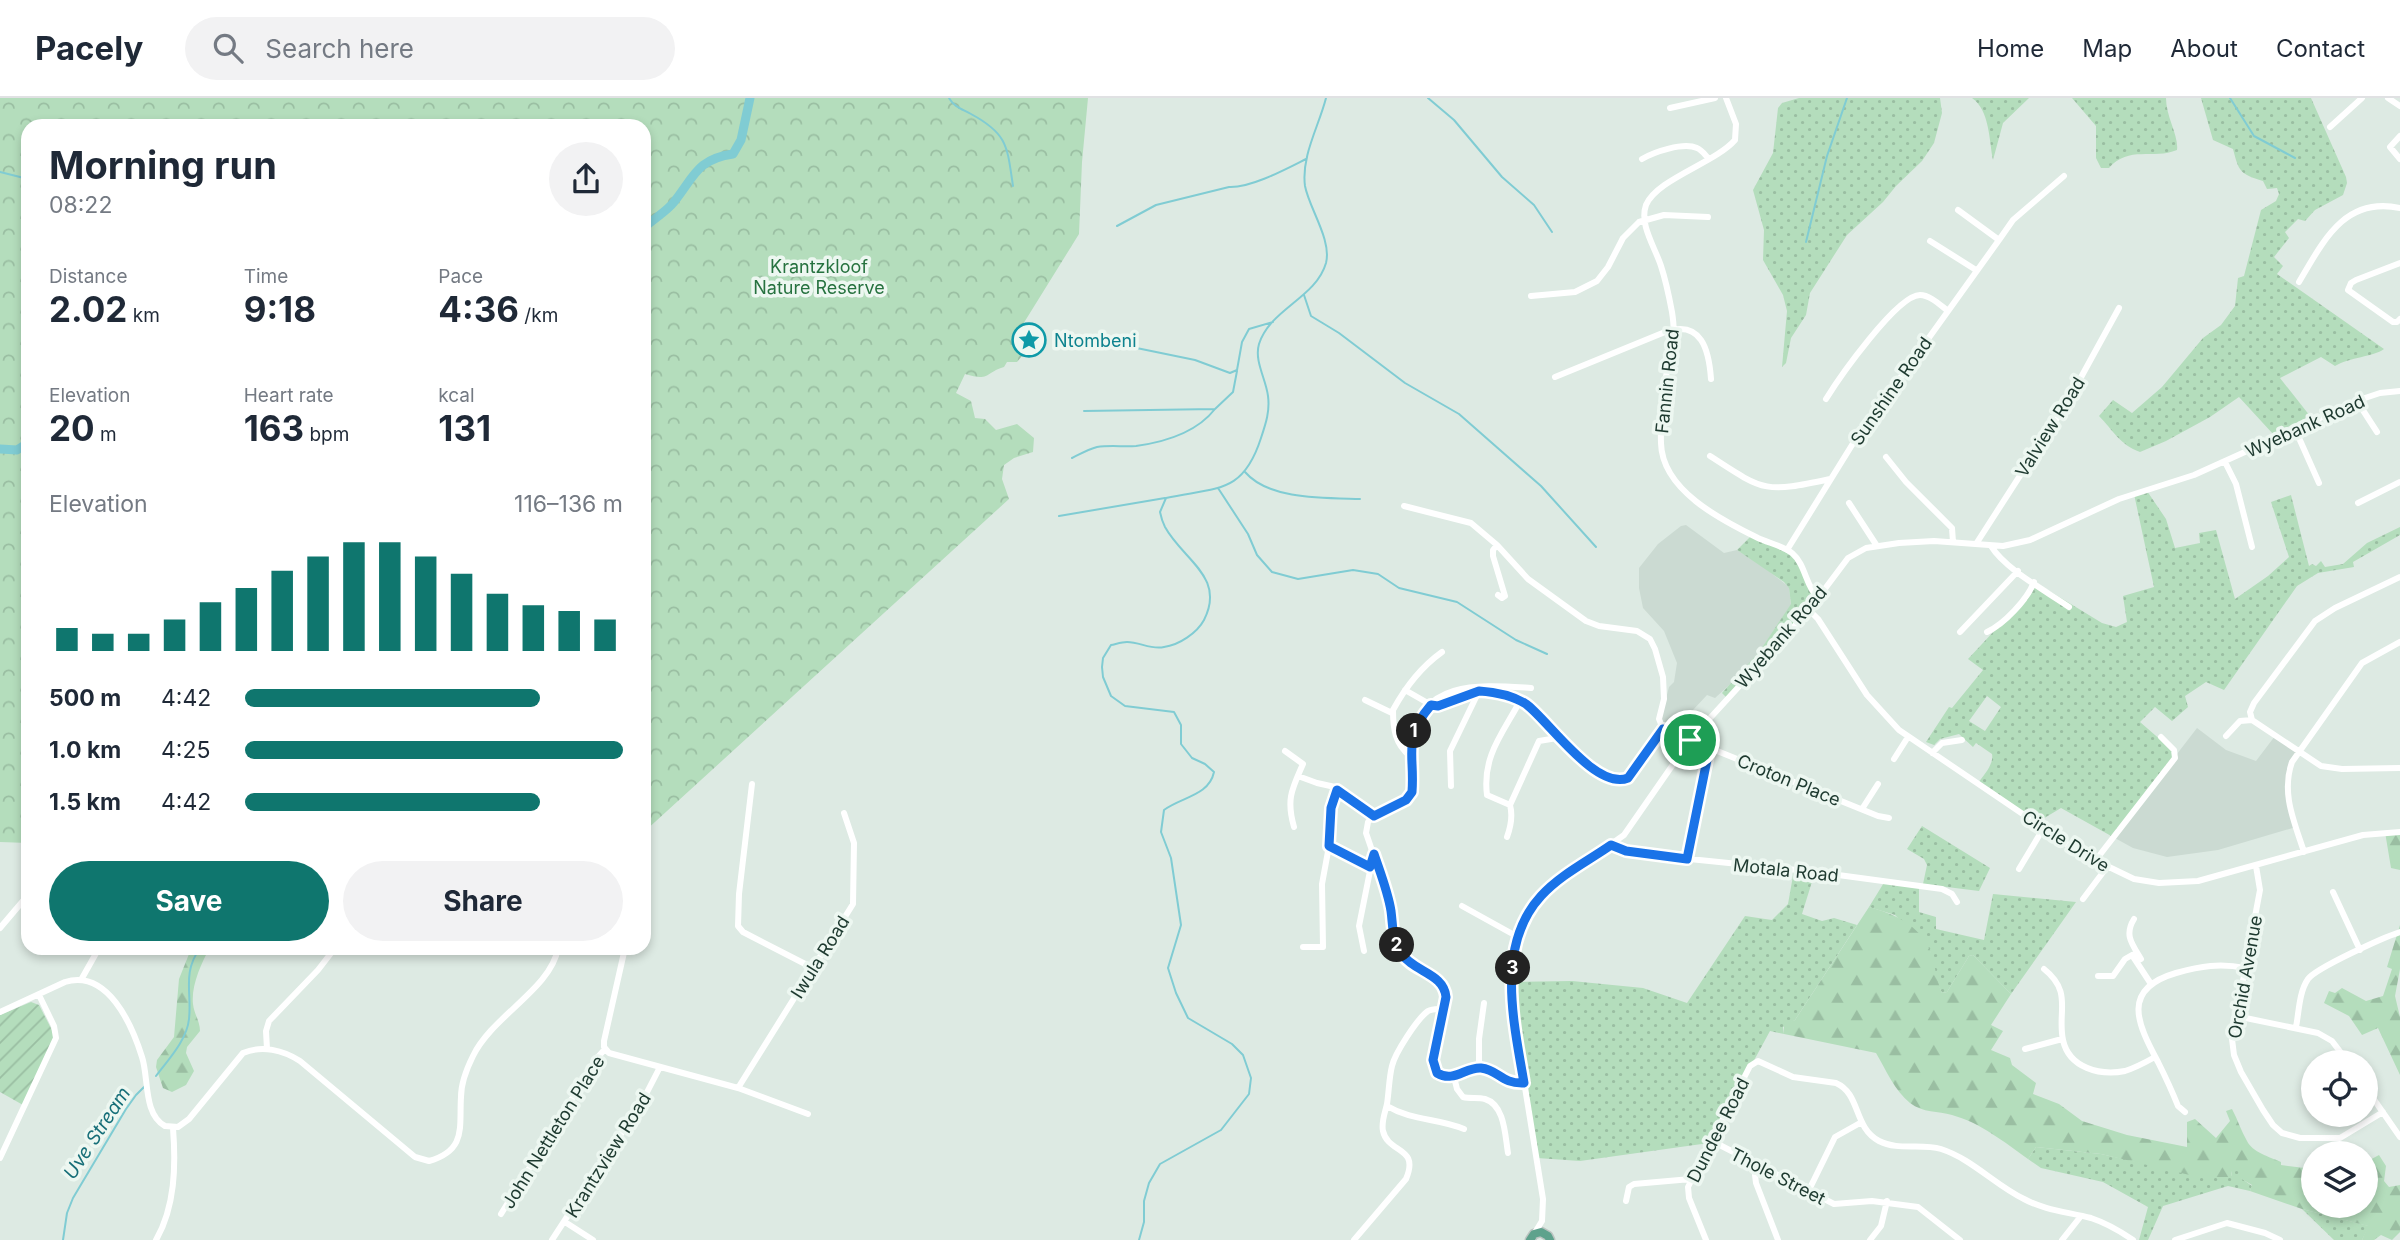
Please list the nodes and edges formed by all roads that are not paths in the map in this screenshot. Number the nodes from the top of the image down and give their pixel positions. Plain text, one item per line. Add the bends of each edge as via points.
1 (1714, 98) edge
2 (1726, 98) edge
3 (2362, 98) edge
4 (2388, 98) edge
5 (2400, 106) edge
6 (1670, 107) dead end
7 (2330, 127) dead end
8 (2400, 136) edge
9 (1642, 159) dead end
10 (1709, 159) junction
11 (2400, 159) edge
12 (2064, 176) dead end
13 (2400, 208) edge
14 (1958, 210) dead end
15 (1708, 216) dead end
16 (1644, 220) junction
17 (1997, 239) junction
18 (1930, 241) dead end
19 (2400, 263) edge
20 (1976, 270) junction
21 (2299, 282) dead end
22 (1531, 296) dead end
23 (2119, 308) dead end
24 (1948, 311) junction
25 (2400, 319) edge
26 (1675, 328) junction
27 (1555, 376) dead end
28 (1711, 379) dead end
29 (2400, 391) edge
30 (1826, 399) dead end
31 (2357, 401) junction
32 (2295, 429) junction
33 (2377, 432) dead end
34 (1710, 456) dead end
35 (1886, 457) dead end
36 (2225, 462) junction
37 (1830, 479) junction
38 (2400, 482) edge
39 (2319, 483) dead end
40 (1849, 503) dead end
41 (2358, 503) dead end
42 (1404, 506) dead end
43 (1952, 542) junction
44 (1976, 544) junction
45 (1497, 545) junction
46 (1877, 546) junction
47 (1991, 546) junction
48 (2252, 547) dead end
49 (1787, 550) junction
50 (2018, 571) junction
51 (2400, 577) edge
52 (2034, 582) junction
53 (1498, 595) dead end
54 (1818, 598) junction
55 (2069, 607) dead end
56 (1809, 610) junction
57 (1960, 632) dead end
58 (1987, 632) dead end
59 (2400, 642) edge
60 (1442, 652) dead end
61 (1531, 688) dead end
62 (1405, 690) junction
63 (1479, 691) junction
64 (1365, 700) dead end
65 (1520, 701) junction
66 (1431, 705) junction
67 (1392, 713) junction
68 (2252, 720) junction
69 (1663, 729) junction
70 (2227, 736) dead end
71 (1908, 737) junction
72 (2161, 737) dead end
73 (1558, 738) junction
74 (1690, 740) junction
75 (1962, 740) dead end
76 (1683, 749) junction
77 (1709, 750) junction
78 (1285, 751) dead end
79 (2298, 752) junction
80 (1931, 753) junction
81 (1410, 755) junction
82 (1894, 759) dead end
83 (2400, 768) edge
84 (1298, 776) junction
85 (752, 784) dead end
86 (1878, 784) dead end
87 (1451, 786) dead end
88 (1336, 788) junction
89 (1510, 805) junction
90 (1862, 809) junction
91 (844, 813) dead end
92 (1374, 816) junction
93 (1889, 818) dead end
94 (1294, 827) dead end
95 (2043, 829) junction
96 (2400, 832) edge
97 (1507, 837) dead end
98 (1611, 845) junction
99 (1329, 846) junction
100 (2304, 852) junction
101 (1374, 854) junction
102 (1687, 859) junction
103 (2095, 861) junction
104 (2256, 866) junction
105 (1370, 867) junction
106 (2107, 867) junction
107 (2019, 869) dead end
108 (2333, 892) dead end
109 (2083, 899) dead end
110 (1957, 902) dead end
111 (21, 903) edge
112 (1462, 906) dead end
113 (2134, 919) dead end
114 (0, 928) edge
115 (2400, 932) edge
116 (1518, 937) junction
117 (1303, 947) dead end
118 (2360, 950) junction
119 (1364, 951) dead end
120 (95, 955) edge
121 (330, 955) edge
122 (556, 955) edge
123 (623, 955) edge
124 (813, 968) junction
125 (2245, 968) junction
126 (2044, 969) dead end
127 (2098, 976) dead end
128 (81, 979) junction
129 (2153, 982) junction
130 (39, 995) junction
131 (1484, 1003) dead end
132 (1444, 1009) junction
133 (0, 1012) edge
134 (2236, 1016) junction
135 (2296, 1027) junction
136 (2062, 1040) junction
137 (267, 1049) junction
138 (605, 1049) junction
139 (2025, 1049) dead end
140 (2339, 1050) edge
141 (2155, 1057) junction
142 (660, 1067) junction
143 (1479, 1068) junction
144 (1454, 1077) junction
145 (1524, 1083) junction
146 (738, 1088) junction
147 (1387, 1106) junction
148 (2378, 1106) edge
149 (2185, 1112) dead end
150 (2382, 1112) junction
151 (808, 1114) dead end
152 (1860, 1123) junction
153 (173, 1128) junction
154 (1464, 1129) dead end
155 (2400, 1138) edge
156 (1712, 1142) junction
157 (1508, 1153) dead end
158 (0, 1158) edge
159 (1758, 1166) junction
160 (1691, 1179) junction
161 (1808, 1192) junction
162 (1887, 1201) junction
163 (1626, 1202) dead end
164 (501, 1214) dead end
165 (2081, 1216) junction
166 (1542, 1220) junction
167 (565, 1222) junction
168 (1532, 1237) edge
169 (1549, 1238) edge
170 (1955, 1238) edge
171 (156, 1240) edge
172 (552, 1240) edge
173 (593, 1240) edge
174 (1354, 1240) edge
175 (1706, 1240) edge
176 (1778, 1240) edge
177 (1870, 1240) edge
178 (2062, 1240) edge
179 (2133, 1240) edge
180 (2178, 1240) edge
181 (2280, 1240) edge

1 - 6 street
2 - 10 street via 1737,136
3 - 7 street
4 - 5 street
8 - 11 street via 2390,146
9 - 10 street via 1661,150 1692,146
10 - 16 street via 1654,194
12 - 17 street, Sunshine Road via 2012,220
13 - 21 street via 2368,208 2339,222
14 - 17 street
15 - 16 street via 1664,215
16 - 22 street via 1628,231 1597,281 1575,292
16 - 26 street, Fannin Road via 1667,285
17 - 20 street, Sunshine Road
18 - 20 street
19 - 25 street via 2348,288 2389,320 2396,323
20 - 24 street, Sunshine Road
23 - 44 street, Valview Road via 2068,401
24 - 30 street via 1926,296 1906,299
24 - 37 street, Sunshine Road
26 - 27 street
26 - 28 street via 1690,331 1705,346
26 - 49 street, Fannin Road via 1662,417 1665,466 1696,501
29 - 31 street, Wyebank Road
31 - 32 street, Wyebank Road
31 - 33 street
32 - 36 street, Wyebank Road
32 - 39 street
34 - 37 street via 1763,487
35 - 43 street via 1952,528
36 - 47 street, Wyebank Road via 2119,499 2030,540
36 - 48 street via 2238,490
37 - 49 street, Sunshine Road
38 - 41 street
40 - 46 street
42 - 45 street via 1471,523
43 - 44 street, Wyebank Road
43 - 46 street, Wyebank Road
44 - 47 street, Wyebank Road
45 - 53 street via 1493,556 1505,594 1502,598
45 - 69 street via 1528,579 1592,624 1637,631 1650,639 1662,677 1659,721
46 - 54 street, Wyebank Road via 1852,555
47 - 50 street
49 - 54 street via 1801,563 1809,589
50 - 52 street
50 - 57 street
51 - 68 street via 2334,608 2310,626 2254,703
52 - 55 street
52 - 58 street via 2000,624
54 - 56 street, Wyebank Road
56 - 71 street, Circle Drive via 1867,695
56 - 74 street, Wyebank Road
59 - 79 street via 2362,663
60 - 62 street
61 - 66 street via 1471,686 1452,691
62 - 66 street
62 - 67 street
63 - 65 street
63 - 66 street
63 - 87 street via 1450,751
64 - 67 street
65 - 73 street
65 - 89 street via 1488,762 1487,796
66 - 81 street via 1418,722
67 - 81 street via 1396,740
68 - 70 street via 2240,722
68 - 79 street
69 - 73 street via 1630,776 1622,780 1590,766
69 - 76 street
71 - 80 street, Circle Drive
71 - 82 street
72 - 103 street via 2174,750 2175,758
73 - 89 street via 1539,741
74 - 76 street, Wyebank Road
74 - 77 street, Croton Place
75 - 80 street via 1942,743
76 - 98 street, Wyebank Road via 1639,816
77 - 90 street, Croton Place
77 - 102 street
78 - 84 street via 1303,764
79 - 83 street via 2326,768
79 - 100 street via 2287,788
80 - 95 street, Circle Drive
81 - 92 street via 1412,792 1406,800
84 - 88 street
84 - 94 street via 1289,809
85 - 124 street via 738,926
86 - 90 street
88 - 92 street
88 - 99 street
89 - 97 street
90 - 93 street, Croton Place
91 - 124 street, Iwula Road via 854,843 853,904
92 - 101 street via 1366,833
95 - 103 street, Circle Drive
95 - 107 street
96 - 100 street, Circle Drive via 2363,835
98 - 102 street, Motala Road
98 - 116 street, Wyebank Road via 1542,895
99 - 105 street
99 - 117 street via 1322,884 1323,947
100 - 104 street, Circle Drive
101 - 105 street
101 - 132 street via 1397,946 1406,959 1443,985
102 - 110 street, Motala Road via 1942,889
103 - 106 street, Circle Drive
104 - 106 street, Circle Drive via 2199,881 2159,884
104 - 125 street, Orchid Avenue via 2260,890
105 - 119 street via 1359,926
106 - 109 street
108 - 118 street
111 - 114 street
112 - 116 street
113 - 129 street via 2129,937
115 - 118 street
116 - 145 street, Wyebank Road via 1513,1013
118 - 135 street via 2308,979
120 - 128 street
121 - 137 street via 269,1021
122 - 137 street via 548,975 478,1047 461,1091 460,1136 446,1153 432,1160 415,1157 297,1059
123 - 138 street
124 - 146 street, Iwula Road
125 - 129 street via 2203,966
125 - 134 street, Orchid Avenue
126 - 136 street via 2062,995
127 - 129 street via 2113,976 2132,955
128 - 130 street
128 - 153 street via 101,988 132,1029 153,1114
129 - 141 street via 2140,999 2138,1014
130 - 133 street
130 - 158 street via 56,1038
131 - 143 street
132 - 144 street via 1433,1065 1441,1076
132 - 147 street via 1427,1012 1399,1051 1392,1066
134 - 135 street
134 - 150 street, Orchid Avenue via 2232,1040 2236,1062 2263,1111 2282,1133 2340,1138
135 - 140 street via 2326,1037
136 - 139 street
136 - 141 street via 2070,1058 2093,1070 2126,1070
137 - 153 street via 239,1056 189,1119
138 - 142 street
138 - 164 street, John Nettleton Place
141 - 149 street
142 - 146 street
142 - 167 street, Krantzview Road
143 - 144 street
143 - 145 street via 1505,1081
144 - 157 street via 1463,1097 1486,1099 1497,1107
145 - 166 street, Wyebank Road via 1542,1191
146 - 151 street
147 - 154 street via 1404,1116
147 - 174 street via 1383,1132 1405,1153 1409,1169 1406,1180
148 - 150 street
150 - 155 street
152 - 156 street, Dundee Road via 1842,1085 1793,1077 1755,1062
152 - 161 street via 1835,1138
152 - 165 street via 1885,1143 1946,1151 2023,1199
153 - 171 street via 171,1202
156 - 159 street, Thole Street
156 - 160 street, Dundee Road
159 - 161 street, Thole Street
159 - 176 street via 1756,1183
160 - 163 street via 1634,1184
160 - 175 street, Dundee Road via 1688,1193
161 - 162 street, Thole Street via 1838,1205
162 - 170 street, Thole Street via 1917,1207
162 - 177 street via 1881,1226
165 - 178 street
165 - 179 street
166 - 168 street
166 - 169 street, Wyebank Road
167 - 172 street, Krantzview Road
167 - 173 street
168 - 169 main road via 1541,1232
180 - 181 street via 2227,1223

